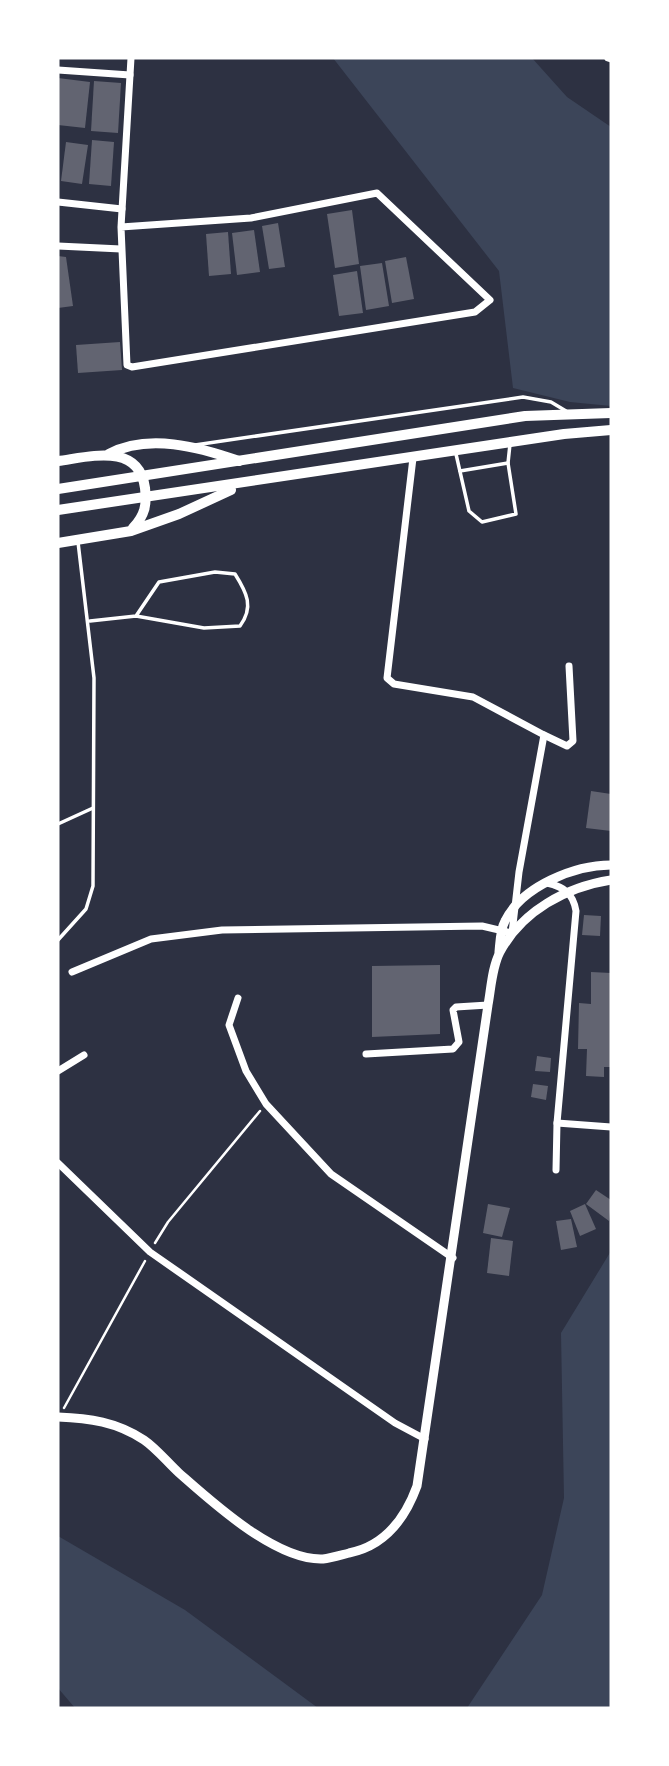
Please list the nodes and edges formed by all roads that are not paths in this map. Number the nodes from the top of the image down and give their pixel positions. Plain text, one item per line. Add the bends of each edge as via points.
1 (131, 58) edge
2 (58, 70) edge
3 (130, 75) junction
4 (58, 202) edge
5 (122, 209) junction
6 (121, 227) junction
7 (58, 246) edge
8 (121, 249) junction
9 (568, 412) junction
10 (611, 413) edge
11 (611, 430) edge
12 (510, 442) junction
13 (187, 446) junction
14 (455, 452) junction
15 (109, 454) junction
16 (413, 458) junction
17 (58, 461) edge
18 (240, 461) junction
19 (508, 464) junction
20 (460, 471) junction
21 (143, 477) junction
22 (243, 485) junction
23 (58, 489) edge
24 (146, 498) junction
25 (58, 510) edge
26 (131, 531) junction
27 (77, 540) junction
28 (58, 544) edge
29 (136, 615) junction
30 (90, 621) junction
31 (569, 666) dead end
32 (544, 735) junction
33 (93, 808) junction
34 (58, 824) edge
35 (611, 865) edge
36 (611, 880) edge
37 (547, 883) junction
38 (569, 892) junction
39 (514, 909) junction
40 (500, 933) junction
41 (512, 933) junction
42 (58, 940) edge
43 (499, 954) junction
44 (72, 972) dead end
45 (238, 998) dead end
46 (488, 1005) junction
47 (366, 1054) dead end
48 (84, 1055) dead end
49 (58, 1071) edge
50 (557, 1123) junction
51 (611, 1127) edge
52 (58, 1163) edge
53 (555, 1170) dead end
54 (453, 1258) junction
55 (58, 1417) edge
56 (425, 1439) junction

1 - 3 street
2 - 3 street
3 - 5 street
4 - 5 street
5 - 6 street
6 - 8 street
6 - 8 street via 251,218 377,193 490,300 475,312 132,367 127,365
7 - 8 street
9 - 10 main road
9 - 13 lane via 551,402 523,397
9 - 18 main road
11 - 12 main road
12 - 14 main road
12 - 19 lane
13 - 15 main road via 134,446
13 - 18 main road
14 - 16 main road
14 - 20 lane
15 - 17 main road
15 - 21 main road via 131,461
16 - 22 main road
16 - 32 street via 387,678 394,684 473,698
18 - 21 main road
19 - 20 lane
19 - 20 lane via 516,514 482,522 469,511
21 - 23 main road
21 - 24 main road
22 - 24 main road
22 - 26 main road
24 - 25 main road
24 - 26 main road via 145,510
26 - 27 main road
27 - 28 main road
27 - 30 lane
29 - 29 lane via 204,628 240,626 248,614 248,595 236,574 215,572 159,582
29 - 30 lane
30 - 33 lane
31 - 32 street via 573,741 567,746
32 - 39 street
33 - 34 lane
33 - 42 lane via 93,886 86,909
35 - 37 street via 578,869
36 - 38 street
37 - 38 street
37 - 39 street
38 - 41 street via 535,911
38 - 50 street via 576,911
39 - 40 street
39 - 41 street
40 - 41 street
40 - 43 street
40 - 44 street via 482,926 222,930 151,939
41 - 43 street
43 - 46 street
45 - 54 street via 229,1025 246,1071 266,1104 331,1174
46 - 47 street via 461,1005 453,1010 459,1042 453,1049
46 - 54 street
48 - 49 street
50 - 51 street
50 - 53 street
52 - 56 street via 150,1252 395,1423
54 - 56 street
55 - 56 street via 94,1419 127,1431 258,1534 296,1555 322,1559 363,1550 388,1534 403,1517 417,1486

